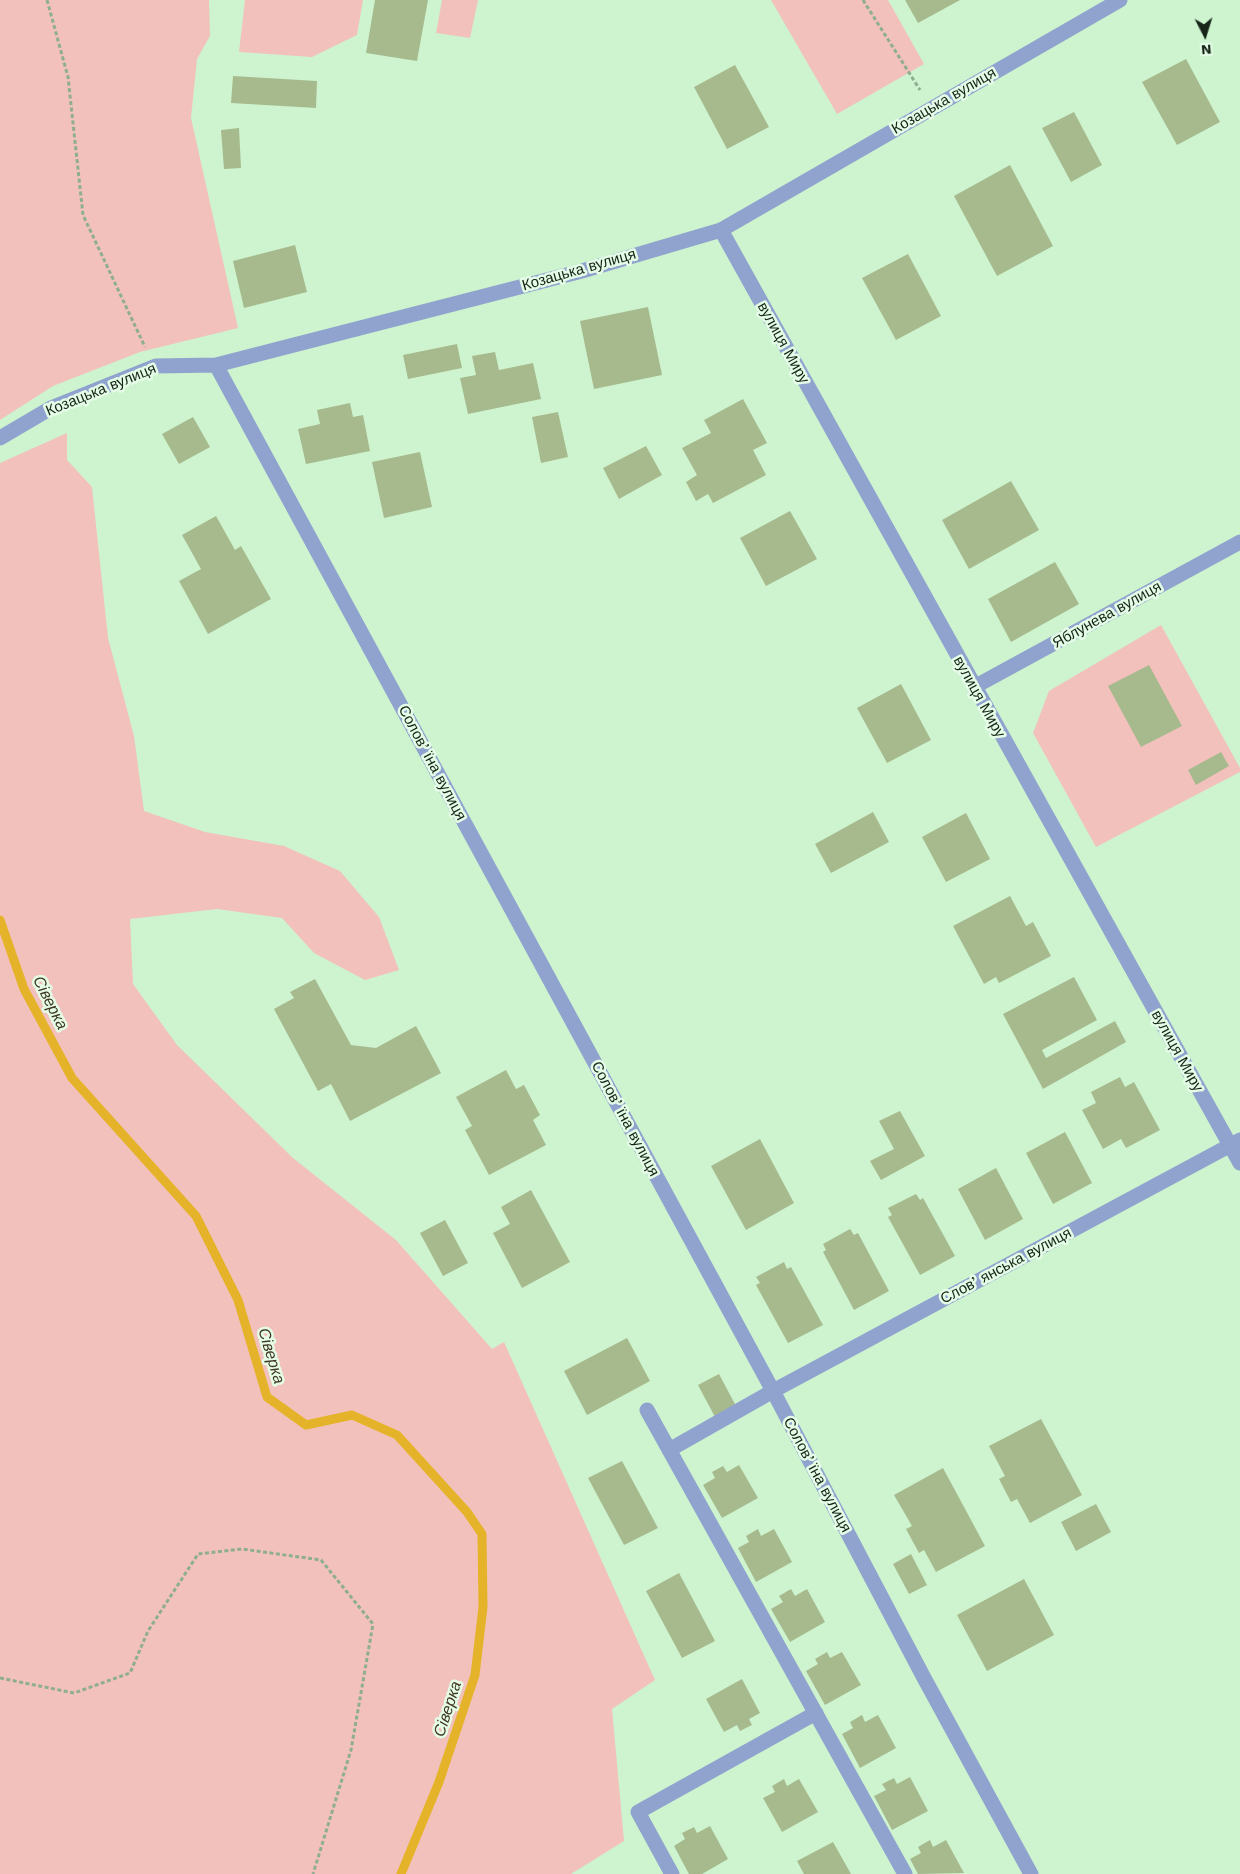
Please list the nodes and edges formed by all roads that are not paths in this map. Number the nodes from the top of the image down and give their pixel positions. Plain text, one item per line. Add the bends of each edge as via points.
1 (1120, 0) edge
2 (721, 230) junction
3 (216, 365) junction
4 (0, 438) edge
5 (1240, 542) edge
6 (974, 687) junction
7 (1235, 1143) edge
8 (1240, 1163) edge
9 (772, 1391) junction
10 (647, 1410) dead end
11 (669, 1450) junction
12 (816, 1713) junction
13 (672, 1874) edge
14 (905, 1874) edge
15 (1031, 1874) edge

1 - 2 street, Козацька вулиця
2 - 3 street, Козацька вулиця via 582,271
2 - 6 street, вулиця Миру
3 - 4 street, Козацька вулиця via 156,366 51,408
3 - 9 street, Соловʼїна вулиця
5 - 6 street, Яблунева вулиця
6 - 7 street, вулиця Миру
7 - 8 street, вулиця Миру
7 - 9 street, Словʼянська вулиця
9 - 11 street, Словʼянська вулиця
9 - 15 street, Соловʼїна вулиця
10 - 11 street
11 - 12 street
12 - 13 street via 638,1812
12 - 14 street

